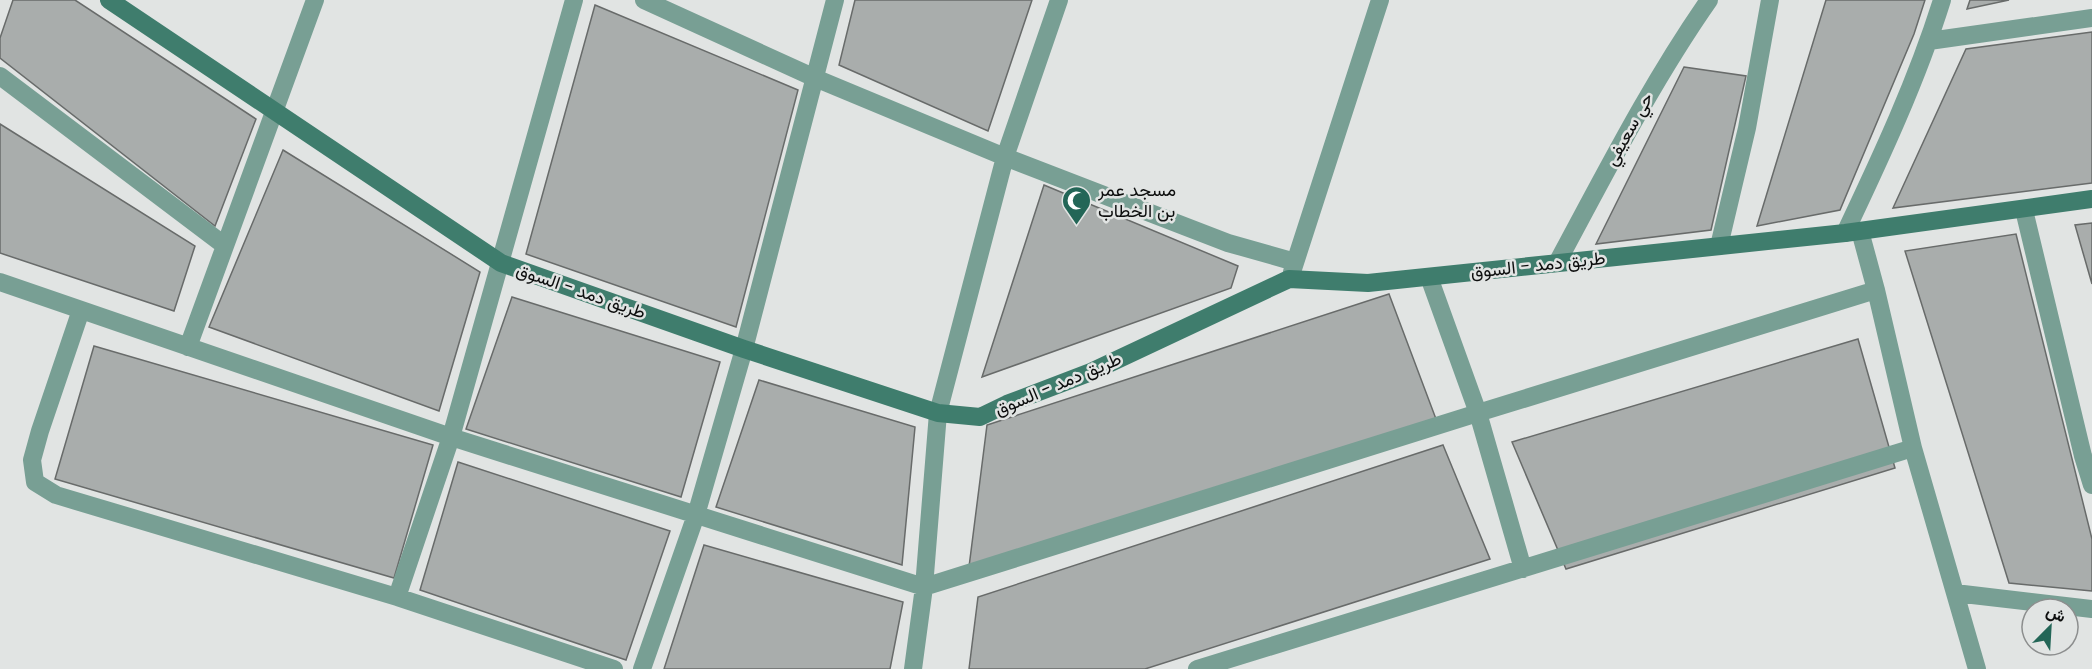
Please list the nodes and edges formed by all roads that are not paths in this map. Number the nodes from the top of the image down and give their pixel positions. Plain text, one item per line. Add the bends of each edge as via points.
1 (109, 0) edge
2 (315, 0) edge
3 (574, 0) edge
4 (644, 0) edge
5 (835, 0) edge
6 (1059, 0) edge
7 (1380, 0) edge
8 (1709, 0) edge
9 (1770, 0) edge
10 (1942, 0) edge
11 (2092, 18) edge
12 (1929, 41) junction
13 (0, 76) edge
14 (815, 78) junction
15 (275, 113) junction
16 (1005, 157) junction
17 (2092, 200) edge
18 (2024, 210) junction
19 (1853, 232) junction
20 (224, 245) junction
21 (1719, 246) junction
22 (501, 263) junction
23 (1557, 263) junction
24 (1292, 270) junction
25 (1430, 277) junction
26 (0, 282) edge
27 (1876, 290) junction
28 (81, 310) junction
29 (188, 347) junction
30 (744, 349) junction
31 (938, 413) junction
32 (1478, 413) junction
33 (451, 437) junction
34 (1913, 448) junction
35 (2092, 485) edge
36 (696, 515) junction
37 (1523, 569) junction
38 (924, 587) junction
39 (1955, 593) junction
40 (398, 597) junction
41 (2092, 609) edge
42 (614, 669) edge
43 (642, 669) edge
44 (913, 669) edge
45 (1197, 669) edge
46 (1977, 669) edge

1 - 15 main road, طريق دمد - السوق
2 - 15 street
3 - 22 street
4 - 14 street
5 - 14 street
6 - 16 street
7 - 24 street
8 - 23 street, حي سعيفي via 1675,48
9 - 21 street via 1747,128
10 - 12 street
11 - 12 street
12 - 19 street
13 - 20 street
14 - 16 street
14 - 30 street
15 - 20 street
15 - 22 main road, طريق دمد - السوق
16 - 24 street
16 - 31 street
17 - 18 main road, طريق دمد - السوق
18 - 19 main road, طريق دمد - السوق
18 - 35 street
19 - 21 main road, طريق دمد - السوق
19 - 27 street
20 - 29 street
21 - 23 main road, طريق دمد - السوق
22 - 30 main road, طريق دمد - السوق
22 - 33 street
23 - 25 main road, طريق دمد - السوق
24 - 25 main road, طريق دمد - السوق via 1368,284
24 - 31 main road, طريق دمد - السوق via 1091,372 980,417
25 - 32 street
26 - 28 street
27 - 32 street
27 - 34 street
28 - 29 street
28 - 40 street via 34,450 35,482 56,495
29 - 33 street
30 - 31 main road, طريق دمد - السوق
30 - 36 street
31 - 38 street
32 - 37 street
32 - 38 street
33 - 36 street
33 - 40 street
34 - 37 street
34 - 39 street
36 - 38 street
36 - 43 street
37 - 45 street
38 - 44 street
39 - 41 street
39 - 46 street
40 - 42 street

